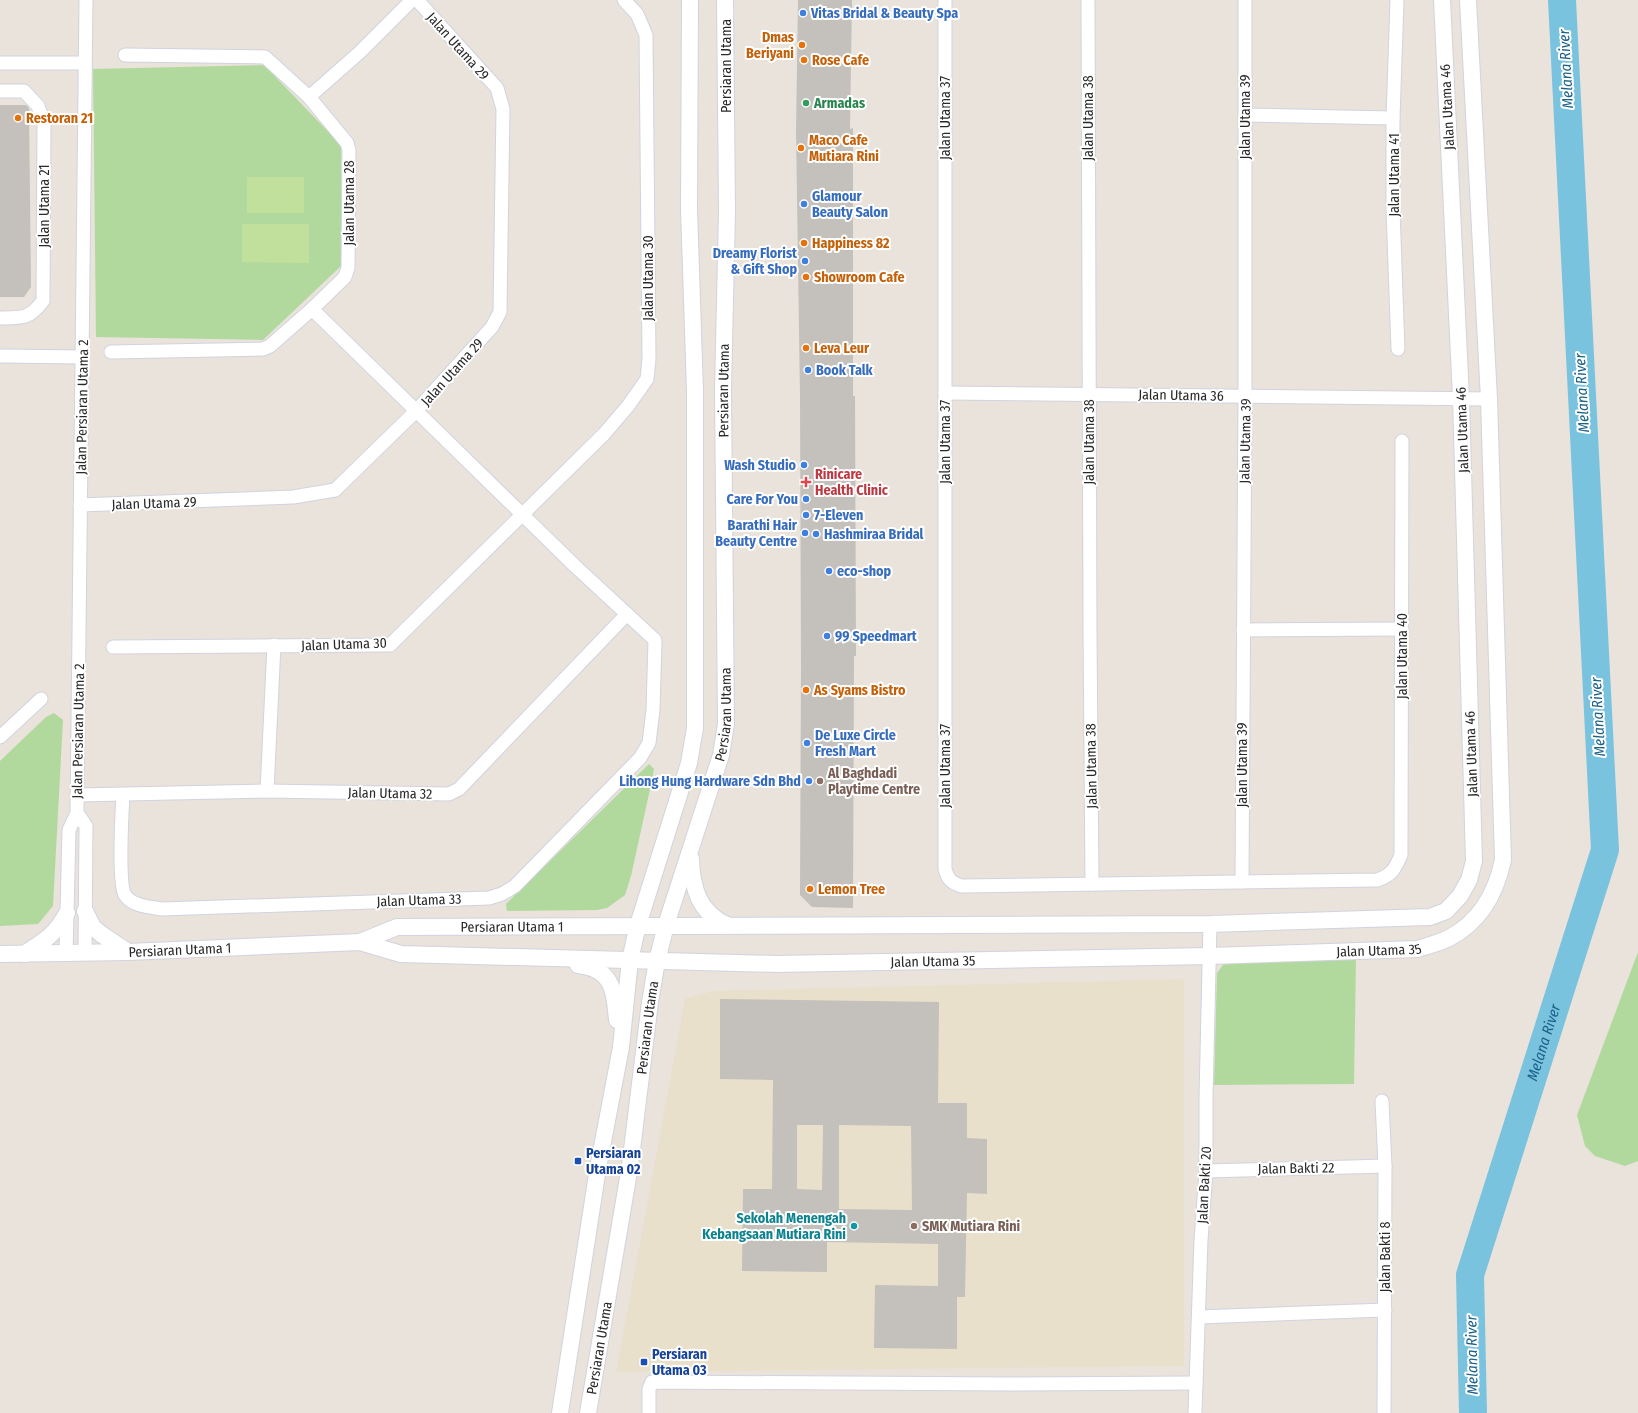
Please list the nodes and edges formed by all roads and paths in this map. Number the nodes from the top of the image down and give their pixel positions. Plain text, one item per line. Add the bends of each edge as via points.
1 (86, 0) edge
2 (412, 0) edge
3 (416, 0) edge
4 (624, 0) edge
5 (690, 0) edge
6 (725, 0) edge
7 (946, 0) edge
8 (1088, 0) edge
9 (1245, 0) edge
10 (1397, 0) edge
11 (1442, 0) edge
12 (1468, 0) edge
13 (125, 55) dead end
14 (0, 62) edge
15 (85, 63) junction
16 (0, 91) edge
17 (309, 96) junction
18 (1245, 115) junction
19 (1393, 118) junction
20 (312, 309) junction
21 (0, 318) edge
22 (1398, 349) dead end
23 (111, 352) dead end
24 (0, 356) edge
25 (82, 357) junction
26 (945, 393) junction
27 (1089, 394) junction
28 (1245, 396) junction
29 (1461, 398) junction
30 (1489, 399) junction
31 (416, 411) junction
32 (1402, 441) dead end
33 (80, 505) junction
34 (522, 515) junction
35 (628, 614) junction
36 (1402, 629) junction
37 (1243, 630) junction
38 (274, 646) junction
39 (113, 647) dead end
40 (41, 699) dead end
41 (0, 737) edge
42 (267, 791) junction
43 (78, 795) junction
44 (123, 795) junction
45 (77, 813) junction
46 (691, 851) junction
47 (1504, 860) joint
48 (1474, 861) joint
49 (1242, 882) junction
50 (1092, 884) junction
51 (86, 911) junction
52 (67, 913) junction
53 (1210, 924) junction
54 (638, 925) junction
55 (666, 925) junction
56 (727, 925) junction
57 (360, 942) junction
58 (128, 952) junction
59 (66, 953) junction
60 (85, 953) junction
61 (0, 954) edge
62 (24, 954) junction
63 (1209, 956) junction
64 (508, 957) junction
65 (630, 960) junction
66 (657, 961) junction
67 (621, 1047) junction
68 (1382, 1101) dead end
69 (1385, 1166) junction
70 (1206, 1170) junction
71 (1385, 1310) junction
72 (1199, 1318) junction
73 (1196, 1383) junction
74 (560, 1413) edge
75 (588, 1413) edge
76 (649, 1413) edge
77 (1195, 1413) edge
78 (1384, 1413) edge

1 - 15 street, Jalan Persiaran Utama 2
2 - 17 street via 360,52
3 - 31 street, Jalan Utama 29 via 497,88 503,109 500,312 492,327
4 - 34 street, Jalan Utama 30 via 637,14 646,35 649,344 647,379 604,434
5 - 54 street, Persiaran Utama via 689,209 695,399 695,728 689,763
6 - 46 street, Persiaran Utama via 727,211 723,390 726,724 721,755
7 - 26 street, Jalan Utama 37
8 - 27 street, Jalan Utama 38
9 - 18 street, Jalan Utama 39
10 - 19 street, Jalan Utama 41
11 - 29 street, Jalan Utama 46
12 - 30 street, Jalan Utama 46
13 - 17 street, Jalan Utama 28 via 266,57
14 - 15 street
15 - 25 street, Jalan Persiaran Utama 2
16 - 21 street, Jalan Utama 21 via 24,91 38,106 44,123 44,301 34,313 20,318
17 - 20 street, Jalan Utama 28 via 347,143 349,150 348,268 345,277
18 - 19 street
18 - 28 street, Jalan Utama 39
19 - 22 street, Jalan Utama 41
20 - 23 street, Jalan Utama 28 via 270,346 263,349
20 - 31 street
24 - 25 street
25 - 33 street, Jalan Persiaran Utama 2
26 - 27 street, Jalan Utama 36
26 - 50 street, Jalan Utama 37 via 945,869 952,883 961,886
27 - 28 street, Jalan Utama 36
27 - 50 street, Jalan Utama 38
28 - 29 street, Jalan Utama 36
28 - 37 street, Jalan Utama 39
29 - 30 street, Jalan Utama 36
29 - 48 street, Jalan Utama 46
30 - 47 street, Jalan Utama 46
31 - 33 street, Jalan Utama 29 via 335,490 293,498
31 - 34 street
32 - 36 street, Jalan Utama 40
33 - 43 street, Jalan Persiaran Utama 2
34 - 35 street
34 - 38 street, Jalan Utama 30 via 390,645
35 - 42 street, Jalan Utama 32 via 460,790 449,794
35 - 44 street, Jalan Utama 33 via 655,640 653,710 649,743 640,758 515,886 502,894 481,898 162,909 147,907 135,903 124,894 121,877
36 - 37 street
36 - 49 street, Jalan Utama 40 via 1401,855 1394,870 1377,880
37 - 49 street, Jalan Utama 39
38 - 39 street, Jalan Utama 30
38 - 42 street
40 - 41 street
42 - 44 street, Jalan Utama 32
43 - 44 street, Jalan Utama 32
43 - 45 street, Jalan Persiaran Utama 2
45 - 51 street, Jalan Persiaran Utama 2 via 86,826
45 - 52 street, Jalan Persiaran Utama 2 via 69,830
46 - 55 street, Persiaran Utama
46 - 56 street via 692,878 702,904 716,920
47 - 63 street, Jalan Utama 35 via 1499,880 1485,907 1472,922 1449,938 1417,949
48 - 53 street, Jalan Utama 35 via 1469,880 1460,896 1446,911 1430,917
49 - 50 street
51 - 58 street via 97,930
51 - 60 street, Jalan Persiaran Utama 2
52 - 59 street, Jalan Persiaran Utama 2
52 - 62 street via 50,937
53 - 56 street, Jalan Utama 35
53 - 63 street
54 - 55 street, Persiaran Utama 1
54 - 57 street, Persiaran Utama 1 via 397,927
54 - 65 street, Persiaran Utama
55 - 56 street, Jalan Utama 35
55 - 66 street, Persiaran Utama
57 - 58 street, Persiaran Utama 1
57 - 64 street, Persiaran Utama 1 via 401,954
58 - 60 street, Persiaran Utama 1
59 - 60 street, Persiaran Utama 1
59 - 62 street, Persiaran Utama 1
61 - 62 street, Persiaran Utama 1
63 - 66 street, Jalan Utama 35 via 777,964
63 - 70 street, Jalan Bakti 20
64 - 65 street, Persiaran Utama 1
64 - 67 street via 590,966 603,973 614,993
65 - 66 street, Persiaran Utama 1
65 - 67 street, Persiaran Utama
66 - 75 street, Persiaran Utama via 630,1166
67 - 74 street, Persiaran Utama via 598,1168
68 - 69 street, Jalan Bakti 8
69 - 70 street, Jalan Bakti 22
69 - 71 street, Jalan Bakti 8
70 - 72 street, Jalan Bakti 20
71 - 72 street
71 - 78 street, Jalan Bakti 8
72 - 73 street, Jalan Bakti 20
73 - 76 street via 652,1382 649,1389
73 - 77 street, Jalan Bakti 20

